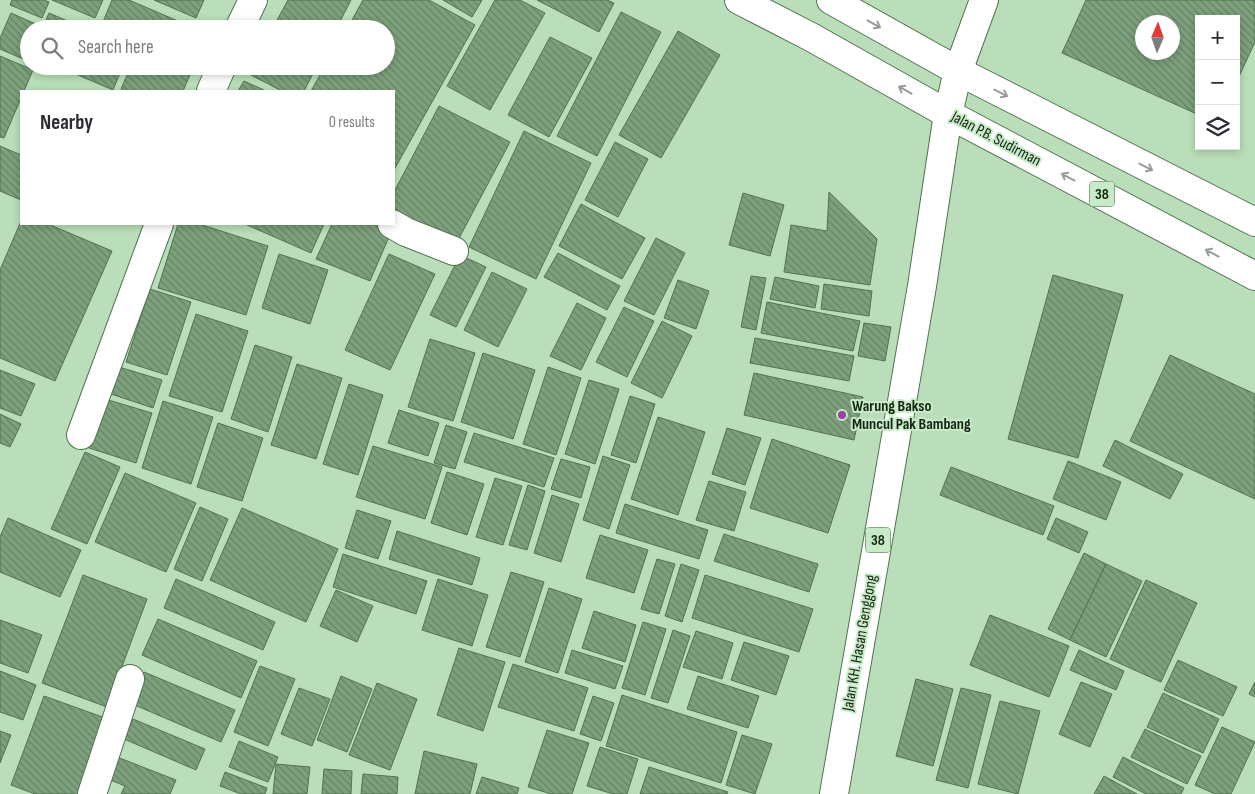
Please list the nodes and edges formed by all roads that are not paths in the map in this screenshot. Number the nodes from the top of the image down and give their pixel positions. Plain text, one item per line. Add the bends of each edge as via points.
1 (253, 0) edge
2 (739, 0) edge
3 (831, 0) edge
4 (984, 0) edge
5 (243, 20) edge
6 (958, 71) junction
7 (218, 75) edge
8 (210, 90) edge
9 (948, 114) junction
10 (1255, 222) edge
11 (159, 225) edge
12 (394, 225) edge
13 (454, 251) dead end
14 (1255, 276) edge
15 (81, 435) dead end
16 (130, 680) dead end
17 (92, 794) edge
18 (834, 794) edge

1 - 5 main road
9 -> 2 main road, Jalan P.B. Sudirman
3 -> 6 main road
4 - 6 main road
6 - 9 main road, 38
6 -> 10 main road
7 - 8 main road
14 -> 9 main road, Jalan P.B. Sudirman / 38
9 - 18 main road, Jalan KH. Hasan Genggong / 38 via 922,286
11 - 15 main road
12 - 13 main road
16 - 17 main road

